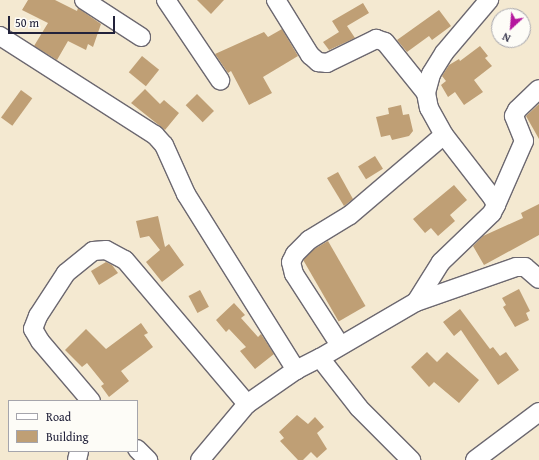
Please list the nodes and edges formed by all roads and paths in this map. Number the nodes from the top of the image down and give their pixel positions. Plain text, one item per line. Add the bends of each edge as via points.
1 (84, 0) edge
2 (166, 0) edge
3 (276, 0) edge
4 (489, 0) edge
5 (0, 36) edge
6 (141, 37) dead end
7 (220, 80) dead end
8 (539, 90) edge
9 (426, 93) junction
10 (444, 135) junction
11 (496, 204) junction
12 (532, 264) edge
13 (539, 279) edge
14 (416, 302) junction
15 (340, 345) junction
16 (320, 358) junction
17 (296, 370) junction
18 (90, 400) edge
19 (247, 404) junction
20 (539, 412) edge
21 (138, 450) edge
22 (148, 460) edge
23 (200, 460) edge
24 (411, 460) edge
25 (476, 460) edge

1 - 6 street
2 - 7 street
3 - 9 street via 310,55 318,62 327,63 381,38
4 - 9 street via 444,53 431,74
5 - 17 street via 154,135 164,145 186,194
8 - 11 street via 514,116 524,141
9 - 10 street via 429,108
10 - 11 street
10 - 15 street via 350,215 310,240 291,262 294,274
11 - 14 street via 492,213 441,262
12 - 13 street
12 - 14 street via 516,267
14 - 15 street
15 - 16 street
16 - 17 street
16 - 24 street via 359,408
17 - 19 street
18 - 19 street via 40,341 33,329 38,316 66,273 93,251 106,250 125,260
19 - 23 street
20 - 25 street
21 - 22 street

